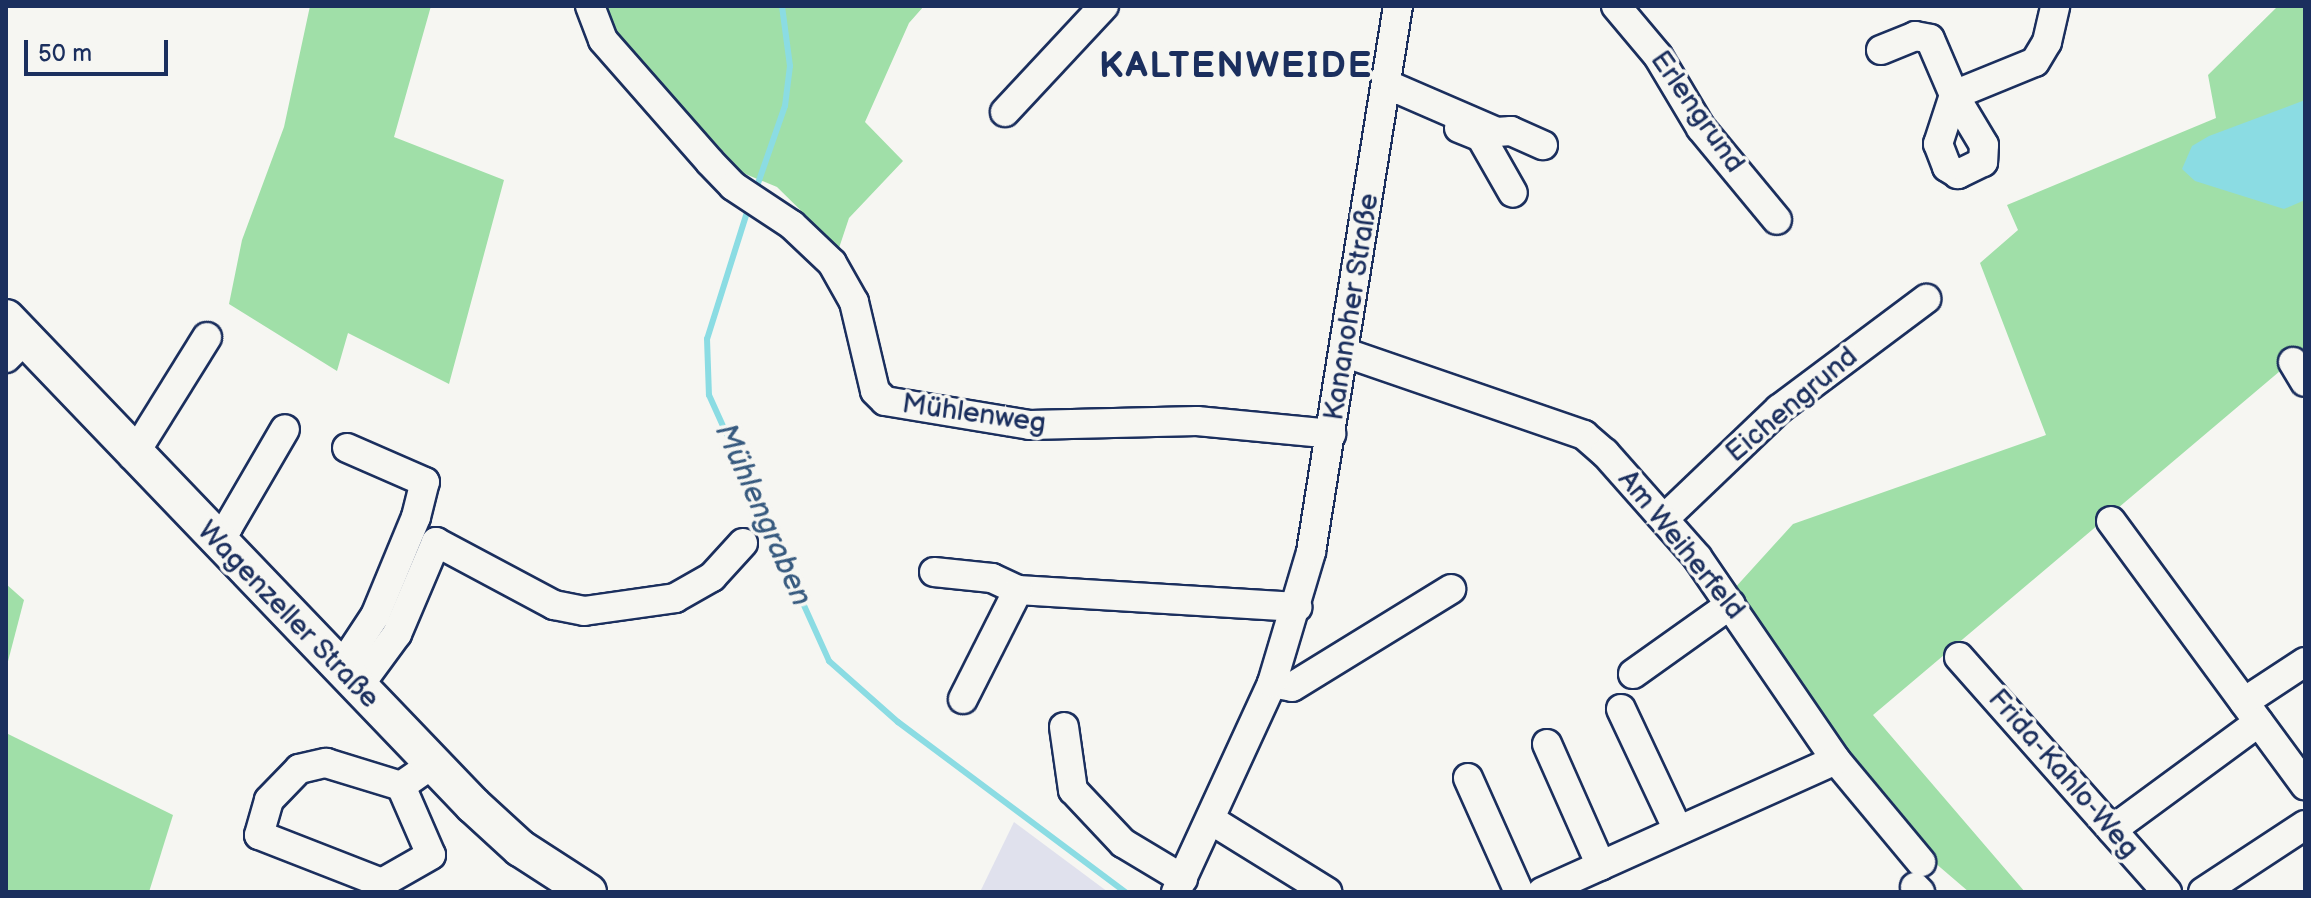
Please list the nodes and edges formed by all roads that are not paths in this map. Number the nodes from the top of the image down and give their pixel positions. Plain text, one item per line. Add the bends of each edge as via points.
1 (590, 6) edge
2 (1104, 6) edge
3 (1398, 6) edge
4 (1616, 6) edge
5 (2055, 6) edge
6 (1881, 50) dead end
7 (1385, 90) junction
8 (1954, 95) junction
9 (1005, 112) dead end
10 (1543, 145) dead end
11 (1513, 193) dead end
12 (1777, 220) dead end
13 (1926, 299) dead end
14 (207, 337) dead end
15 (12, 339) edge
16 (1346, 353) junction
17 (285, 429) dead end
18 (1331, 434) junction
19 (347, 448) dead end
20 (133, 456) junction
21 (1665, 518) junction
22 (2111, 521) dead end
23 (215, 539) junction
24 (743, 543) dead end
25 (934, 572) dead end
26 (1451, 589) dead end
27 (1018, 590) junction
28 (1731, 604) junction
29 (1297, 607) junction
30 (1959, 657) dead end
31 (2305, 662) edge
32 (1633, 674) dead end
33 (349, 678) junction
34 (1272, 683) junction
35 (963, 699) dead end
36 (1621, 709) dead end
37 (2252, 712) junction
38 (1064, 727) dead end
39 (1547, 744) dead end
40 (1836, 760) junction
41 (433, 764) junction
42 (1468, 778) dead end
43 (2305, 785) edge
44 (401, 786) junction
45 (1211, 820) junction
46 (2305, 825) edge
47 (1678, 830) junction
48 (2112, 830) junction
49 (1601, 866) junction
50 (1919, 880) edge
51 (1180, 886) edge
52 (381, 888) edge
53 (588, 892) edge
54 (1327, 892) edge
55 (1519, 892) edge
56 (1542, 892) edge
57 (2167, 892) edge
58 (2203, 892) edge

1 - 18 street, Mühlenweg via 603,40 752,201 792,225 832,263 854,302 875,391 885,401 1030,425 1197,421
2 - 9 street
3 - 7 street, Kananoher Straße
4 - 12 street, Erlengrund via 1658,56 1701,128
5 - 8 street via 2047,42 2035,62
6 - 8 street via 1915,36 1930,39
7 - 10 street
7 - 11 street via 1481,137
7 - 16 street, Kananoher Straße
8 - 8 street via 1984,145 1983,162 1958,174 1947,167 1938,144
13 - 21 street, Eichengrund via 1779,409
14 - 20 street
15 - 20 main road, Wagenzeller Straße
16 - 18 street, Kananoher Straße
16 - 21 street, Am Weiherfeld via 1584,435
17 - 23 street via 228,527
18 - 29 street, Kananoher Straße
19 - 33 street via 425,482 416,517
20 - 23 main road, Wagenzeller Straße
21 - 28 street, Am Weiherfeld
22 - 37 street
23 - 33 main road, Wagenzeller Straße
24 - 33 street via 712,577 675,598 584,611 554,605 436,542 397,634
25 - 27 street via 992,578
26 - 34 street via 1292,687
27 - 29 street
27 - 35 street
28 - 32 street
28 - 40 street, Am Weiherfeld
29 - 34 street, Kananoher Straße
30 - 48 street, Frida-Kahlo-Weg
31 - 37 street
33 - 41 main road, Wagenzeller Straße
34 - 45 street, Kananoher Straße
36 - 47 street
37 - 43 street
37 - 48 street
38 - 51 street via 1073,790 1123,843
39 - 49 street
40 - 47 street
40 - 50 street, Am Weiherfeld
41 - 44 street
41 - 53 main road, Wagenzeller Straße via 520,848
42 - 55 street
44 - 52 street via 431,855
44 - 52 street via 326,763 299,769 269,800 259,822 265,841
45 - 51 street, Kananoher Straße
45 - 54 street
46 - 58 street
47 - 49 street
48 - 57 street, Frida-Kahlo-Weg
49 - 56 street

